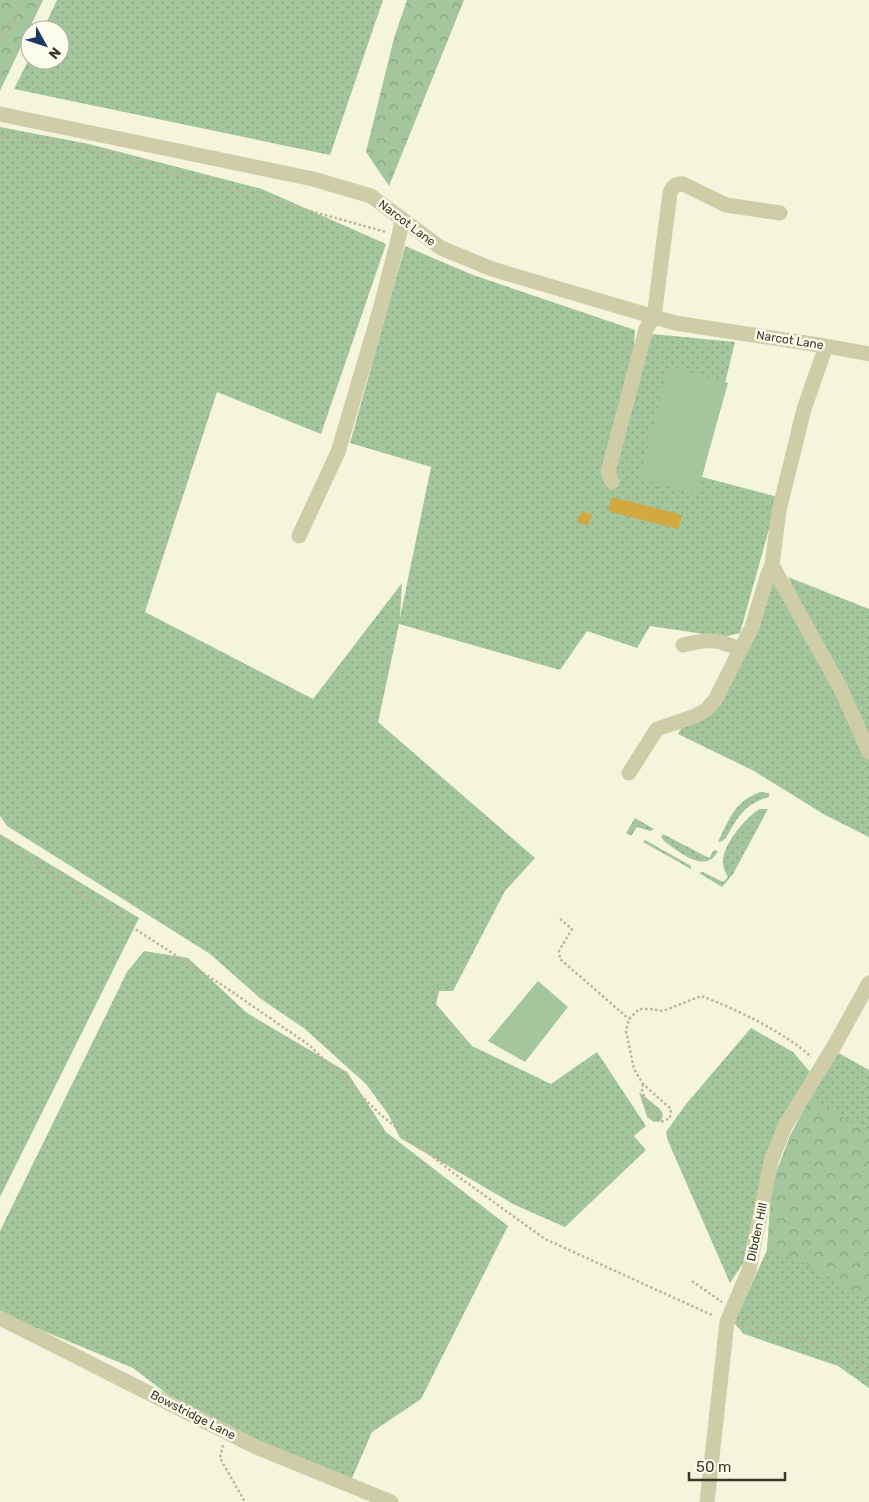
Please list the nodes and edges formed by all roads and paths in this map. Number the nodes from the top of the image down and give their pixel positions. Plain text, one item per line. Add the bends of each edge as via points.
1 (22, 0) edge
2 (0, 37) edge
3 (0, 114) edge
4 (780, 213) dead end
5 (402, 219) junction
6 (654, 317) junction
7 (826, 346) junction
8 (869, 354) edge
9 (612, 482) dead end
10 (299, 536) dead end
11 (772, 565) junction
12 (683, 645) dead end
13 (740, 650) junction
14 (869, 752) edge
15 (629, 773) dead end
16 (0, 836) edge
17 (560, 919) dead end
18 (869, 983) edge
19 (629, 1019) junction
20 (821, 1066) junction
21 (643, 1084) junction
22 (692, 1281) dead end
23 (730, 1315) junction
24 (0, 1318) edge
25 (869, 1372) edge
26 (227, 1432) junction
27 (245, 1502) edge
28 (391, 1502) edge
29 (707, 1502) edge

1 - 2 path via 20,9
3 - 5 street, Narcot Lane via 313,179 371,196
4 - 6 street via 726,205 685,184 674,186 670,193
5 - 6 street, Narcot Lane via 440,248 492,268
5 - 10 street via 338,452
6 - 7 street, Narcot Lane
6 - 9 street via 646,330 608,472
7 - 8 street, Narcot Lane
7 - 11 street via 804,409 781,502
11 - 13 street via 752,627
11 - 14 street via 841,689
12 - 13 street via 704,640 726,642
13 - 15 street via 715,700 706,710 657,729
16 - 23 path via 42,869 309,1045 381,1115 452,1172 545,1239
17 - 19 path via 572,929 559,951 560,959
18 - 20 street, Dibden Hill
19 - 20 path via 639,1009 662,1011 701,996 780,1035 805,1050
19 - 21 path via 626,1031 629,1047 634,1069
20 - 23 street, Dibden Hill via 784,1126 771,1161 749,1270
21 - 21 path via 671,1109 670,1118 661,1122 654,1118 642,1091
22 - 23 path
23 - 25 path via 837,1348
23 - 29 street, Dibden Hill
24 - 26 street, Bowstridge Lane
26 - 27 path via 220,1458
26 - 28 street, Bowstridge Lane

